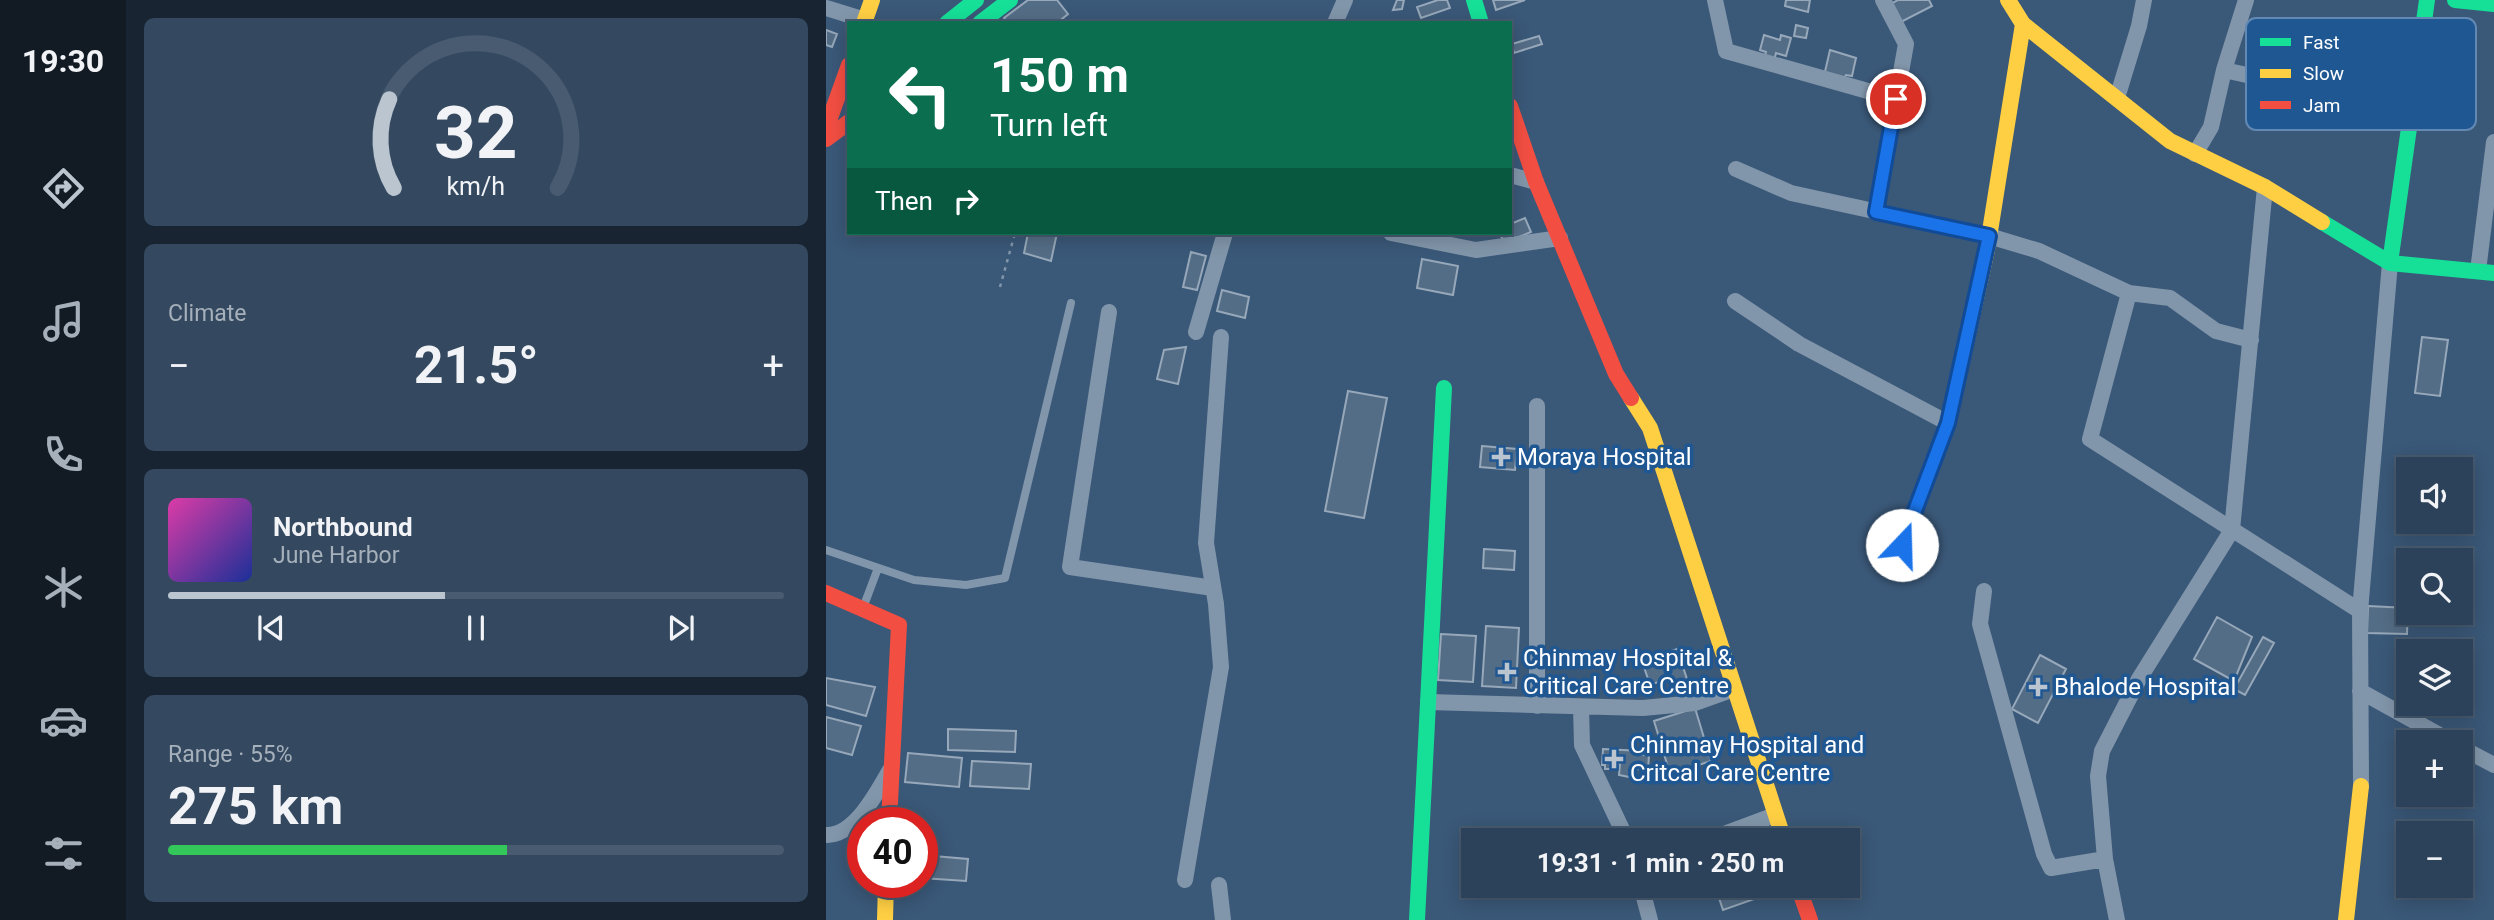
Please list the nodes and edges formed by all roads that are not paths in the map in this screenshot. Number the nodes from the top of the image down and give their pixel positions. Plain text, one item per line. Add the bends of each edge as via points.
1 (872, 0) edge
2 (1010, 0) edge
3 (1345, 0) edge
4 (1474, 0) edge
5 (1715, 0) edge
6 (1883, 0) edge
7 (2008, 0) edge
8 (2144, 0) edge
9 (2246, 0) edge
10 (2427, 0) edge
11 (2455, 0) edge
12 (967, 3) edge
13 (2494, 4) edge
14 (826, 8) edge
15 (2424, 18) edge
16 (861, 21) edge
17 (864, 21) edge
18 (949, 21) edge
19 (983, 21) edge
20 (1336, 21) edge
21 (1480, 21) edge
22 (2023, 24) junction
23 (847, 70) edge
24 (2224, 70) junction
25 (2246, 75) edge
26 (2118, 98) junction
27 (1896, 99) junction
28 (847, 100) edge
29 (1512, 112) edge
30 (829, 114) edge
31 (847, 123) edge
32 (826, 129) edge
33 (2408, 130) edge
34 (826, 139) edge
35 (2494, 142) edge
36 (2195, 153) junction
37 (1736, 169) dead end
38 (1512, 176) edge
39 (1536, 182) junction
40 (2265, 187) junction
41 (1876, 212) junction
42 (1224, 235) edge
43 (1401, 235) edge
44 (1989, 236) junction
45 (1560, 238) junction
46 (2390, 263) junction
47 (2486, 272) edge
48 (2129, 293) junction
49 (1735, 301) dead end
50 (1072, 303) dead end
51 (1109, 312) dead end
52 (1196, 332) dead end
53 (1221, 337) dead end
54 (2250, 340) junction
55 (1444, 388) dead end
56 (1537, 406) dead end
57 (1948, 423) junction
58 (2232, 530) junction
59 (1902, 545) dead end
60 (826, 551) edge
61 (878, 568) junction
62 (1213, 588) junction
63 (1984, 591) dead end
64 (826, 593) edge
65 (863, 609) junction
66 (2360, 611) junction
67 (1734, 689) junction
68 (2360, 691) junction
69 (1428, 702) junction
70 (1538, 706) junction
71 (1581, 707) junction
72 (2430, 730) edge
73 (2473, 754) edge
74 (2494, 765) edge
75 (892, 767) junction
76 (890, 807) edge
77 (1775, 815) junction
78 (1621, 828) edge
79 (1740, 828) edge
80 (1780, 828) edge
81 (826, 835) edge
82 (2105, 859) junction
83 (1185, 880) dead end
84 (1219, 885) dead end
85 (886, 898) edge
86 (1644, 898) edge
87 (1802, 898) edge
88 (885, 920) edge
89 (1223, 920) edge
90 (1417, 920) edge
91 (1650, 920) edge
92 (1810, 920) edge
93 (2117, 920) edge
94 (2346, 920) edge

1 - 17 street
2 - 19 street
3 - 20 street
4 - 21 street
5 - 27 street via 1726,51
6 - 27 street via 1906,44
7 - 22 street
8 - 26 street
9 - 24 street
10 - 15 street
11 - 13 street
12 - 18 street
14 - 16 street
22 - 26 street
22 - 44 street
23 - 30 street
24 - 25 street
24 - 36 street via 2211,127
26 - 36 street via 2170,141
27 - 41 street
28 - 30 street
29 - 39 street
30 - 32 street
31 - 34 street
33 - 46 street
35 - 47 street
36 - 40 street
37 - 41 street via 1791,193
38 - 39 street
39 - 45 street
40 - 46 street
40 - 54 street
41 - 44 street
42 - 52 street
43 - 45 street via 1476,250
44 - 48 street via 2039,251
44 - 57 street
45 - 67 street via 1616,374 1650,428
46 - 47 street
46 - 66 street
48 - 54 street via 2170,298 2216,331
48 - 58 street via 2090,439
49 - 57 street via 1799,344
50 - 61 lane via 1005,578 966,585 914,580
51 - 62 street via 1070,567
53 - 62 street via 1206,543
54 - 58 street
55 - 69 street
56 - 70 street
57 - 59 street
58 - 66 street
58 - 82 street via 2139,679 2102,751 2098,776
60 - 61 lane
61 - 65 lane
62 - 83 street via 1222,667
63 - 82 street via 1980,624 2044,854 2052,868
64 - 65 street
65 - 75 street via 898,625
66 - 68 street
67 - 71 street via 1695,703
67 - 77 street
68 - 72 street
68 - 94 street via 2361,786
69 - 70 street
69 - 90 street
70 - 71 street
71 - 78 street via 1582,745
73 - 74 street
75 - 76 street
75 - 81 street via 865,812 835,835
77 - 79 street
77 - 80 street
82 - 93 street
84 - 89 street
85 - 88 street
86 - 91 street
87 - 92 street

